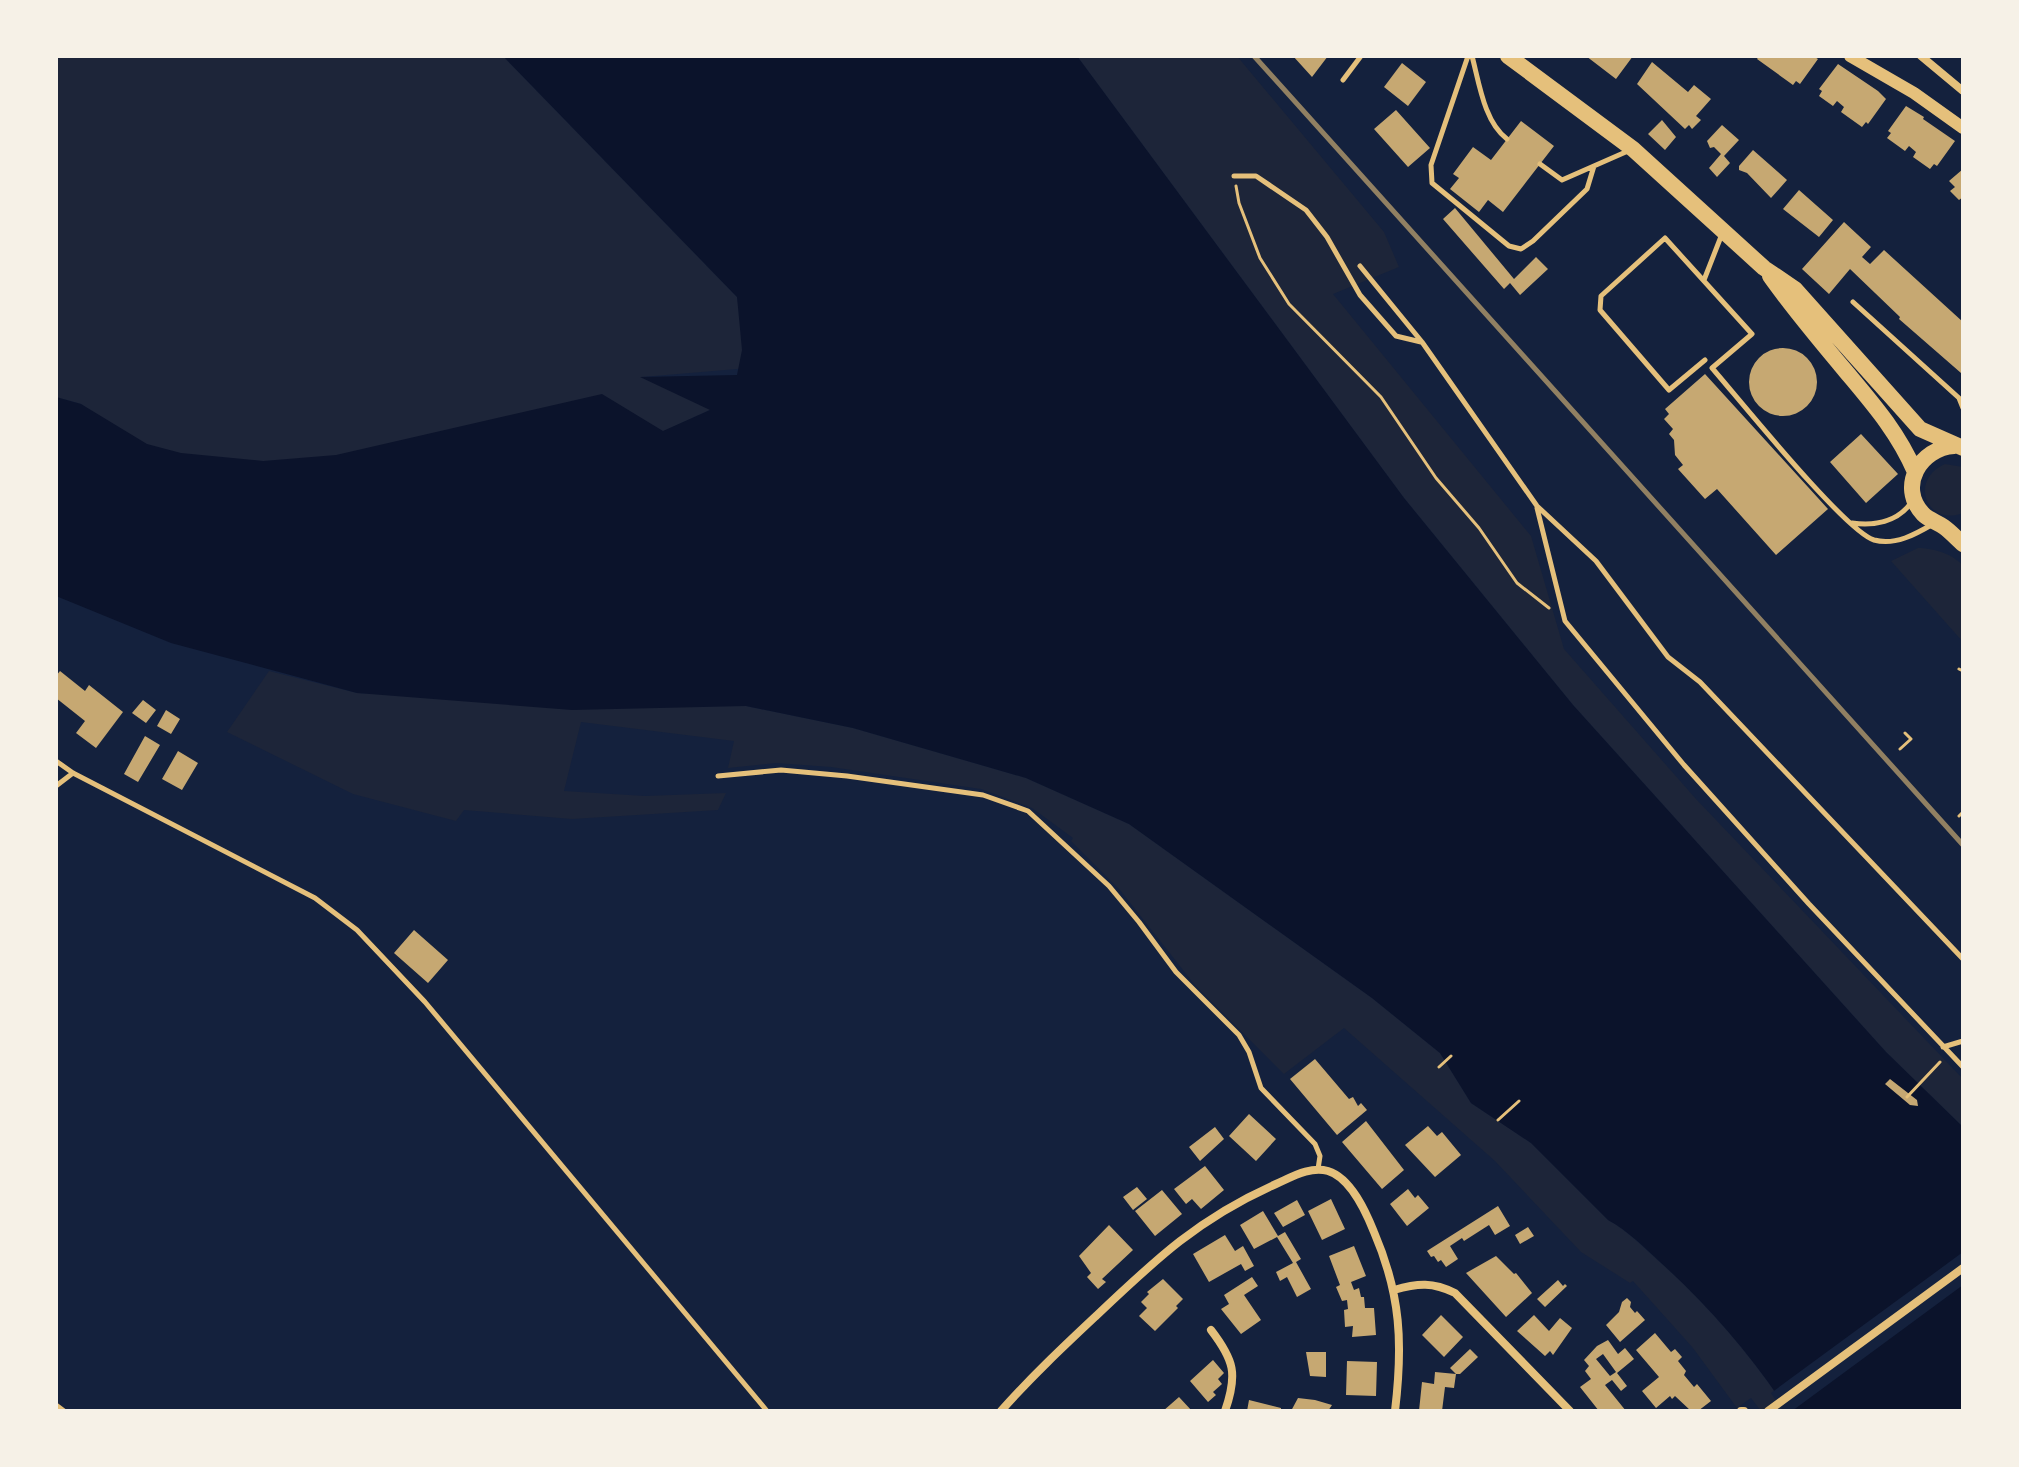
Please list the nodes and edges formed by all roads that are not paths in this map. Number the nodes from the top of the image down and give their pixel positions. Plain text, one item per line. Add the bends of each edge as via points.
1 (1361, 56) edge
2 (1470, 56) edge
3 (1508, 56) edge
4 (1850, 56) edge
5 (1921, 56) edge
6 (1343, 80) dead end
7 (1963, 91) edge
8 (1963, 128) edge
9 (1507, 139) dead end
10 (1633, 149) junction
11 (1540, 164) dead end
12 (1594, 166) junction
13 (1234, 176) road end
14 (1724, 230) junction
15 (1360, 266) dead end
16 (1764, 268) junction
17 (1704, 280) junction
18 (1853, 302) dead end
19 (1422, 342) junction
20 (1705, 360) dead end
21 (1963, 408) edge
22 (1959, 447) edge
23 (1915, 472) junction
24 (1913, 498) junction
25 (1537, 506) junction
26 (1851, 523) junction
27 (1938, 524) junction
28 (1963, 525) edge
29 (1963, 544) edge
30 (56, 761) edge
31 (73, 773) junction
32 (718, 776) dead end
33 (56, 786) edge
34 (1963, 959) edge
35 (1963, 1041) edge
36 (1943, 1047) junction
37 (1963, 1067) edge
38 (1318, 1169) junction
39 (1963, 1268) edge
40 (1394, 1290) junction
41 (1211, 1330) dead end
42 (56, 1405) edge
43 (64, 1411) edge
44 (767, 1411) edge
45 (1001, 1411) edge
46 (1225, 1411) edge
47 (1395, 1411) edge
48 (1570, 1411) edge
49 (1768, 1411) edge

1 - 6 lane
2 - 9 lane via 1483,99
2 - 12 lane via 1431,165 1432,183 1509,246 1521,249 1587,189
3 - 10 main road
4 - 8 street
5 - 7 street
10 - 12 lane
10 - 14 main road
11 - 12 lane via 1562,180
13 - 19 lane via 1256,176 1306,210 1360,295 1387,326 1396,336
14 - 16 main road
14 - 17 lane
15 - 19 lane
16 - 22 main road via 1808,302 1920,429
16 - 23 main road via 1888,422
17 - 20 lane via 1665,238 1601,296 1600,310 1669,390
17 - 26 lane via 1752,334 1712,368
18 - 21 lane via 1959,398
19 - 25 lane
22 - 23 main road via 1935,450
23 - 24 main road
24 - 26 lane via 1904,511 1885,522
24 - 27 main road
25 - 34 lane via 1596,561 1668,657 1700,682
25 - 36 lane via 1565,621 1684,765
26 - 27 lane via 1871,539 1885,541
27 - 28 main road
27 - 29 main road
30 - 31 lane
31 - 33 lane
31 - 44 lane via 315,898 357,930 425,1002
32 - 38 lane via 781,770 847,776 983,795 1028,811 1109,886 1176,972 1239,1035 1261,1088 1315,1144
35 - 36 lane
36 - 37 lane
38 - 40 street via 1341,1177 1358,1200
38 - 45 street via 1249,1196 1183,1237
39 - 49 street
40 - 47 street via 1399,1330
40 - 48 street via 1416,1283 1455,1293
41 - 46 street via 1231,1359 1232,1387
42 - 43 lane

